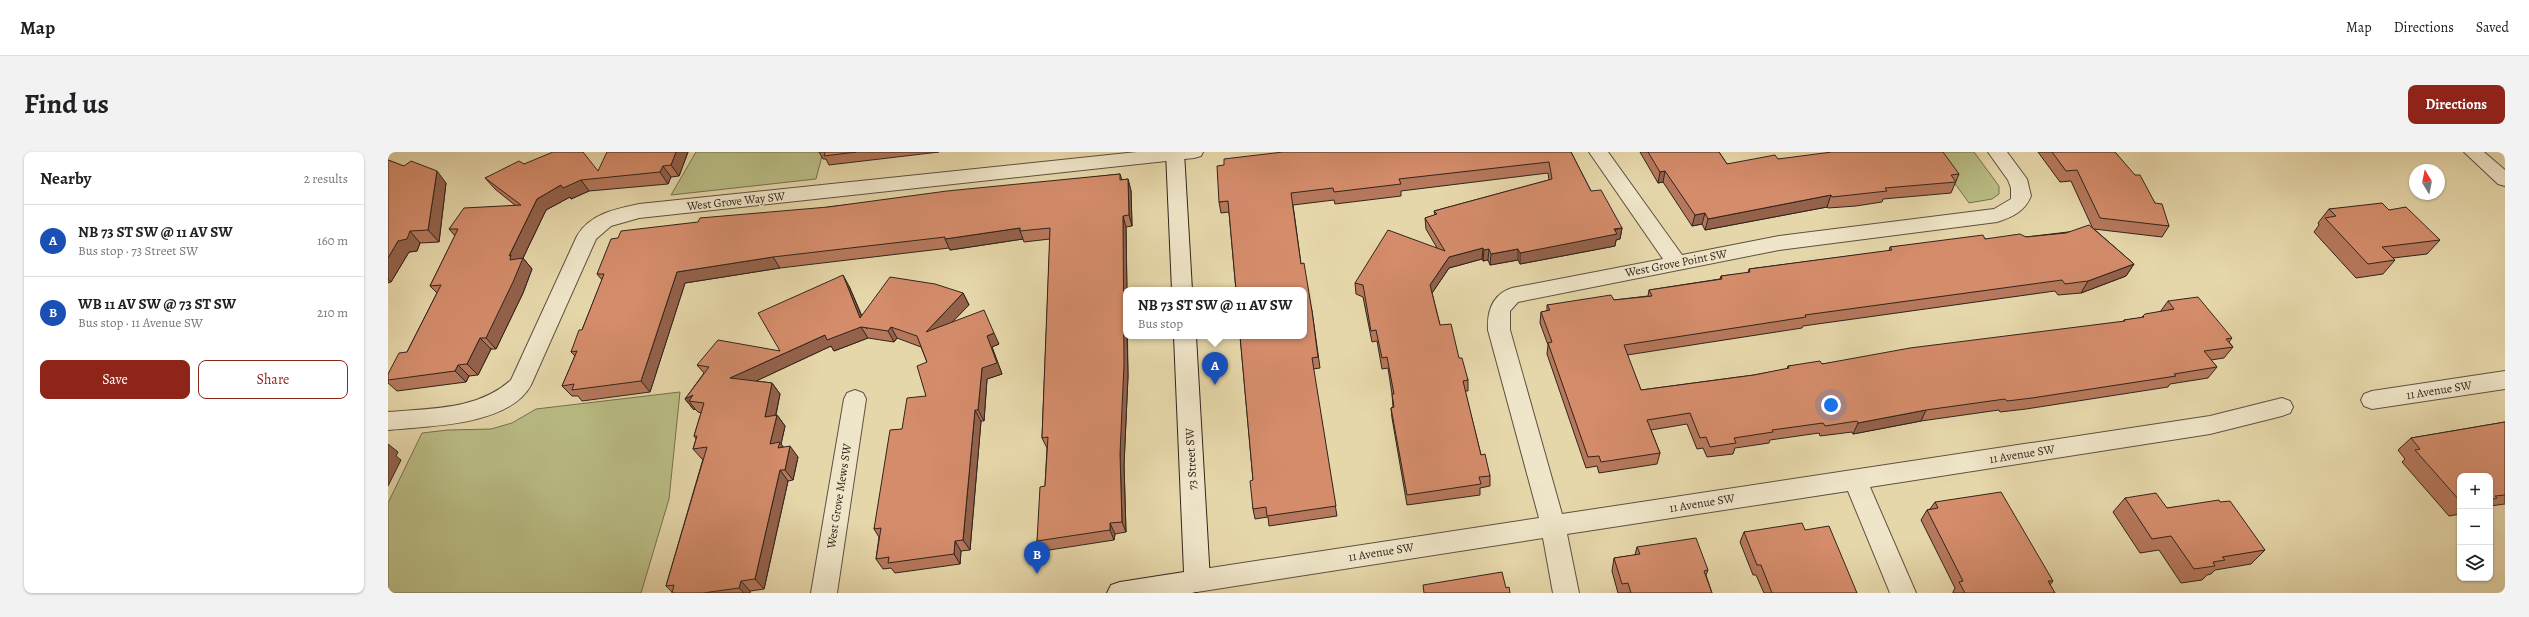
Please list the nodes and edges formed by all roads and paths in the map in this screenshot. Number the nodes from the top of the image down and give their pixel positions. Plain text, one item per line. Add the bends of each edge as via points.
1 (1598, 152) edge
2 (1997, 152) edge
3 (2473, 152) edge
4 (1182, 153) edge
5 (2505, 180) edge
6 (1677, 263) junction
7 (1182, 287) edge
8 (1185, 339) edge
9 (2505, 380) edge
10 (855, 399) dead end
11 (2372, 400) dead end
12 (2282, 407) dead end
13 (388, 421) edge
14 (1855, 480) junction
15 (1553, 526) junction
16 (1197, 581) junction
17 (824, 593) edge
18 (1120, 593) edge
19 (1566, 593) edge
20 (1903, 593) edge

1 - 6 street
2 - 6 street, West Grove Point SW via 2018,180 2022,192 2021,202 2013,210 1997,215 1779,243
3 - 5 street
4 - 7 street
4 - 13 street, West Grove Way SW via 647,211 606,219 595,226 587,236 520,385 508,398 474,411
6 - 15 street, West Grove Point SW via 1512,296 1502,304 1497,314 1499,330
8 - 16 street, 73 Street SW
9 - 11 street, 11 Avenue SW
10 - 17 street, West Grove Mews SW
12 - 14 street, 11 Avenue SW via 2210,426
14 - 15 street, 11 Avenue SW
14 - 20 street
15 - 16 street, 11 Avenue SW
15 - 19 street
16 - 18 street, 11 Avenue SW

